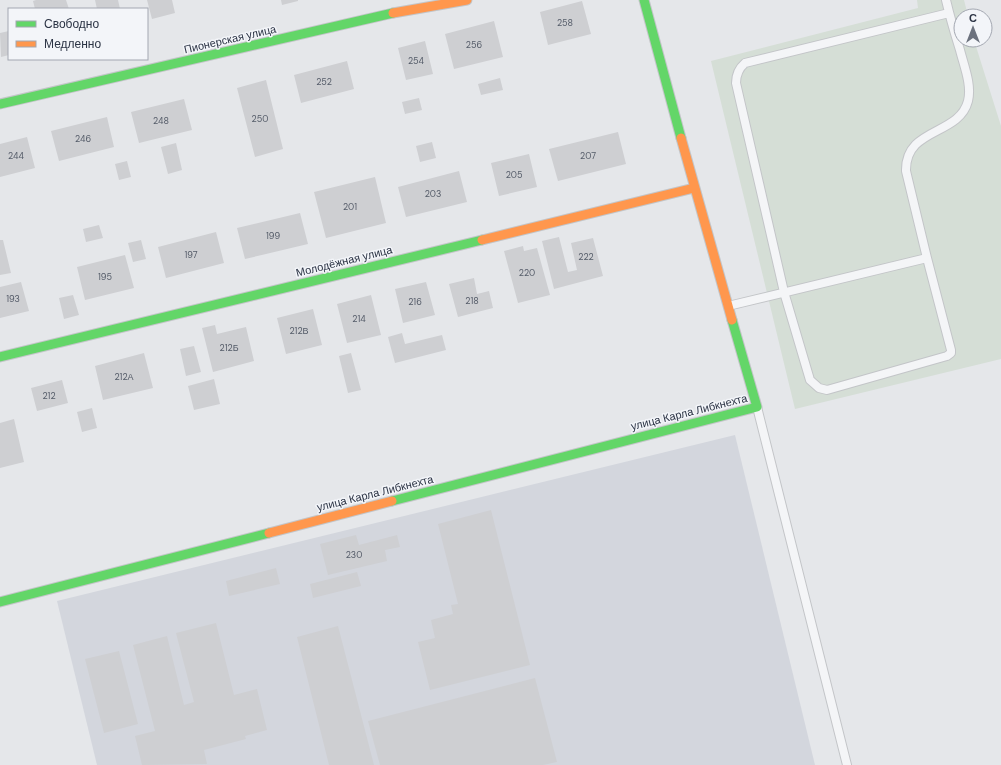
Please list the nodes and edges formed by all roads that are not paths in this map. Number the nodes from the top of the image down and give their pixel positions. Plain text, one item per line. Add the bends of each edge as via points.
1 (467, 0) edge
2 (644, 0) edge
3 (946, 0) edge
4 (949, 13) junction
5 (0, 104) edge
6 (694, 188) junction
7 (927, 258) junction
8 (784, 292) junction
9 (728, 306) junction
10 (0, 357) edge
11 (756, 407) junction
12 (0, 602) edge
13 (846, 765) edge

1 - 5 street, Пионерская улица via 407,10
2 - 6 street
3 - 4 lane
4 - 7 lane via 969,82 968,102 955,120 912,147 906,163
4 - 8 lane via 745,63 738,71 736,83
6 - 9 street
6 - 10 street, Молодёжная улица
7 - 8 lane
7 - 8 lane via 952,350 949,355 827,390 819,388 810,380
8 - 9 lane
9 - 11 street
11 - 12 street, улица Карла Либкнехта
11 - 13 lane

